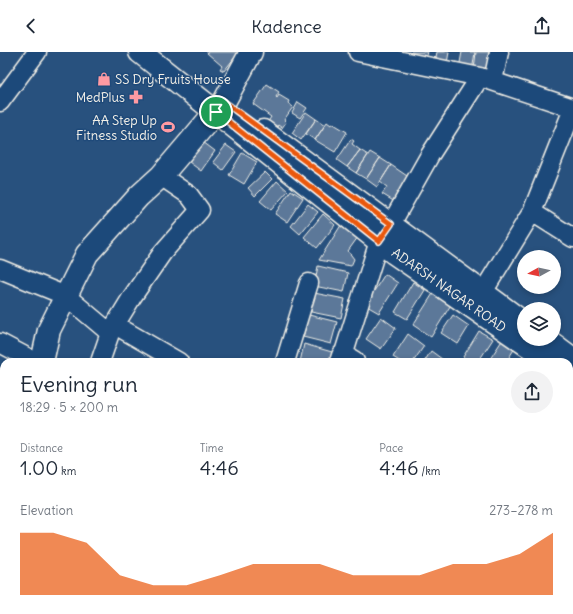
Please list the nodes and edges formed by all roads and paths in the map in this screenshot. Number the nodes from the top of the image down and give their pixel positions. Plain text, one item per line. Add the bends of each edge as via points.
1 (38, 52) edge
2 (140, 52) edge
3 (162, 52) edge
4 (251, 52) edge
5 (358, 52) edge
6 (499, 52) edge
7 (487, 79) junction
8 (0, 102) edge
9 (220, 107) junction
10 (573, 108) edge
11 (161, 176) junction
12 (532, 212) junction
13 (385, 233) junction
14 (573, 238) edge
15 (0, 269) edge
16 (309, 283) dead end
17 (483, 292) junction
18 (66, 296) junction
19 (517, 318) edge
20 (112, 329) junction
21 (0, 343) edge
22 (555, 346) edge
23 (28, 358) edge
24 (43, 358) edge
25 (101, 358) edge
26 (171, 358) edge
27 (286, 358) edge
28 (346, 358) edge
29 (547, 358) edge
30 (572, 358) edge

1 - 8 street
2 - 9 main road, ADARSH NAGAR ROAD
3 - 9 main road, ADARSH NAGAR ROAD
4 - 9 main road
5 - 7 street
6 - 7 street
7 - 10 street
7 - 13 street via 430,155
9 - 11 main road
9 - 13 main road, ADARSH NAGAR ROAD
10 - 12 street
11 - 18 main road via 139,196 87,254
11 - 20 street via 189,195 200,210 163,252
12 - 14 street
12 - 17 street
13 - 17 main road, ADARSH NAGAR ROAD
13 - 28 street
13 - 29 main road, ADARSH NAGAR ROAD
15 - 18 street
16 - 27 street
17 - 19 main road, ADARSH NAGAR ROAD
18 - 20 street
18 - 24 main road via 48,330
20 - 25 street
20 - 26 street
21 - 23 street
22 - 30 main road

